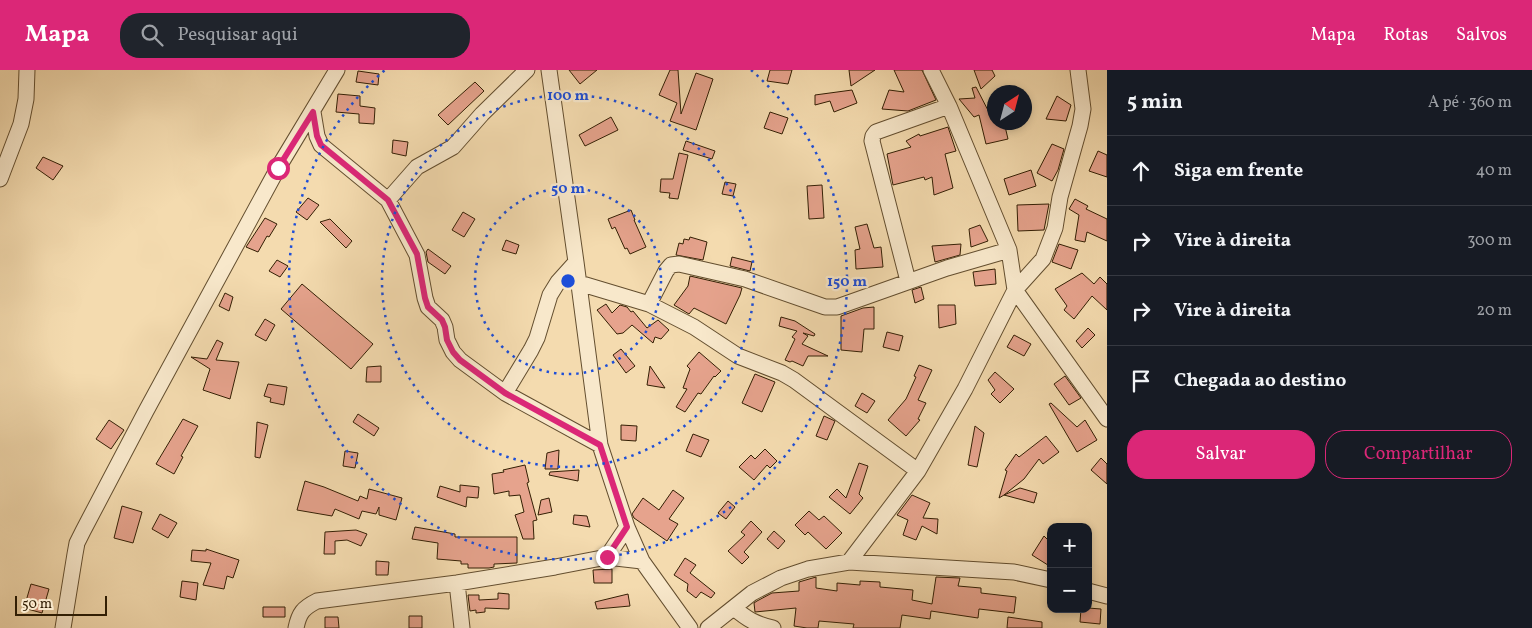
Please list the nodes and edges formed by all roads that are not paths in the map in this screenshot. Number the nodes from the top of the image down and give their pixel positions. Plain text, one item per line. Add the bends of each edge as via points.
1 (27, 70) edge
2 (336, 70) edge
3 (527, 70) edge
4 (549, 70) edge
5 (931, 70) edge
6 (1078, 70) edge
7 (949, 106) junction
8 (313, 112) junction
9 (0, 179) edge
10 (388, 200) junction
11 (1009, 250) junction
12 (576, 262) junction
13 (908, 281) junction
14 (579, 283) junction
15 (1015, 290) junction
16 (649, 304) junction
17 (505, 393) junction
18 (1107, 419) edge
19 (600, 445) junction
20 (918, 471) junction
21 (627, 527) junction
22 (607, 557) junction
23 (642, 560) junction
24 (848, 562) junction
25 (1047, 579) edge
26 (457, 582) junction
27 (1092, 592) edge
28 (1107, 596) edge
29 (734, 608) junction
30 (63, 628) edge
31 (296, 628) edge
32 (462, 628) edge
33 (690, 628) edge
34 (708, 628) edge
35 (773, 628) edge

1 - 9 street via 21,124
2 - 8 street
3 - 10 street via 453,147 417,167
4 - 12 street
5 - 7 street
6 - 15 street via 1083,109 1055,228 1043,259
7 - 11 street
7 - 13 street via 876,132 873,136
8 - 10 street via 321,145
8 - 30 street via 278,168 77,543
10 - 17 street via 417,254 428,307 442,320 453,352
11 - 13 street
11 - 15 street
12 - 14 street
12 - 17 street via 550,295 537,338
13 - 16 street via 837,307 825,307 745,279 679,264 671,265
14 - 16 street
14 - 19 street
15 - 18 street
15 - 20 street via 965,389
16 - 20 street via 694,327 738,356 794,380
17 - 19 street
19 - 21 street
20 - 24 street
21 - 22 street
21 - 23 street
22 - 23 street
22 - 26 street
23 - 33 street
24 - 25 street via 1014,572
24 - 29 street via 781,578 752,593
26 - 31 street via 317,601 306,606 298,617
26 - 32 street
27 - 28 street
29 - 34 street
29 - 35 street via 748,620

